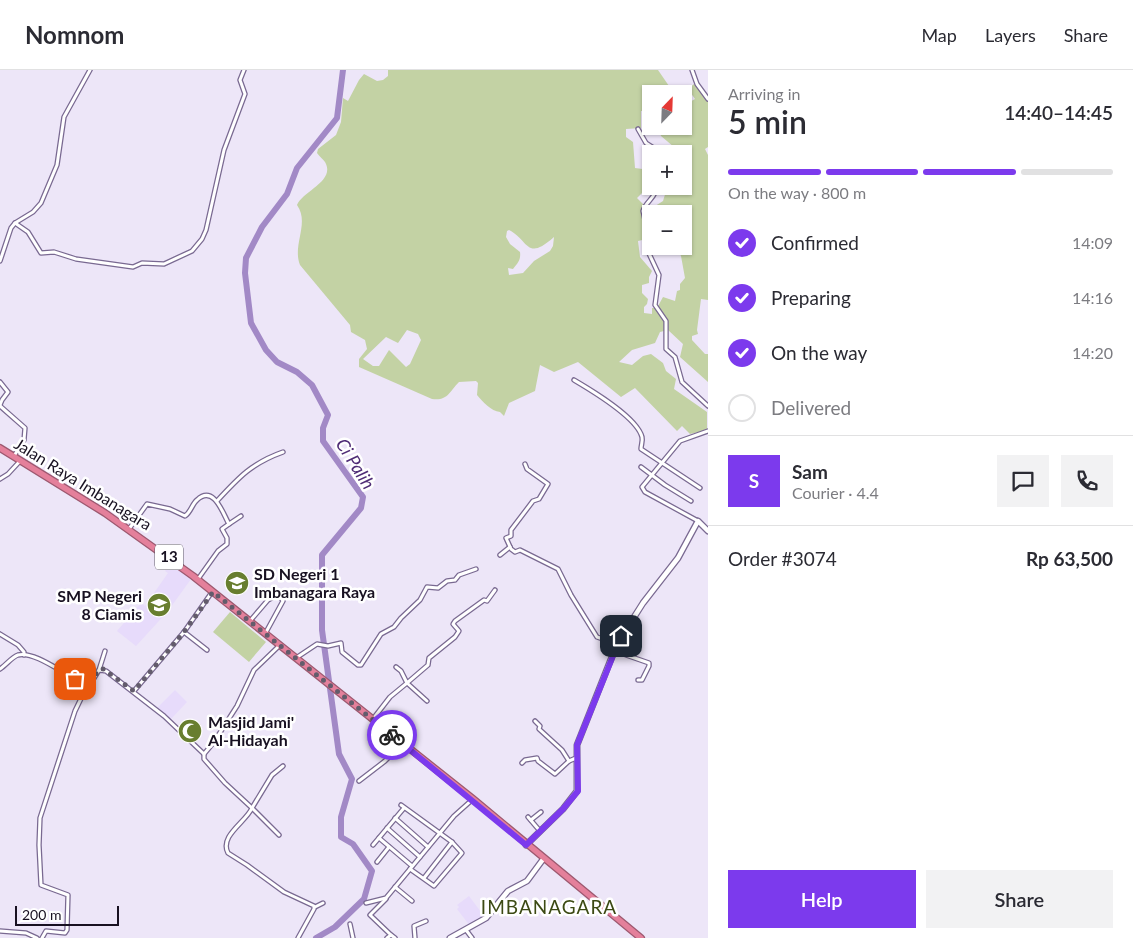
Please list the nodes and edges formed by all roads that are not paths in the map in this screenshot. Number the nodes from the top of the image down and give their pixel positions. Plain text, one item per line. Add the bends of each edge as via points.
1 (90, 70) edge
2 (244, 70) edge
3 (692, 70) edge
4 (708, 99) edge
5 (638, 129) dead end
6 (649, 145) edge
7 (655, 195) edge
8 (15, 223) junction
9 (0, 261) edge
10 (574, 380) dead end
11 (0, 382) edge
12 (0, 406) edge
13 (708, 406) edge
14 (708, 431) edge
15 (0, 448) edge
16 (284, 452) dead end
17 (14, 456) junction
18 (20, 460) junction
19 (661, 463) junction
20 (525, 464) dead end
21 (641, 468) dead end
22 (652, 475) junction
23 (0, 479) edge
24 (700, 488) dead end
25 (217, 501) junction
26 (691, 501) dead end
27 (241, 516) dead end
28 (698, 521) junction
29 (229, 524) junction
30 (129, 529) junction
31 (707, 529) edge
32 (510, 547) junction
33 (500, 555) dead end
34 (476, 569) dead end
35 (198, 580) junction
36 (495, 590) dead end
37 (213, 592) junction
38 (250, 622) junction
39 (184, 632) junction
40 (0, 634) edge
41 (265, 634) junction
42 (617, 644) junction
43 (279, 646) junction
44 (208, 650) dead end
45 (105, 651) dead end
46 (24, 655) junction
47 (296, 658) junction
48 (396, 667) dead end
49 (0, 669) edge
50 (99, 670) junction
51 (638, 680) dead end
52 (407, 683) junction
53 (88, 684) junction
54 (134, 691) junction
55 (427, 701) dead end
56 (373, 720) junction
57 (536, 721) dead end
58 (402, 744) junction
59 (204, 754) junction
60 (576, 758) junction
61 (569, 761) junction
62 (522, 763) dead end
63 (283, 766) dead end
64 (359, 781) dead end
65 (473, 799) junction
66 (252, 808) junction
67 (540, 812) dead end
68 (396, 818) junction
69 (387, 828) junction
70 (541, 832) junction
71 (279, 834) dead end
72 (439, 834) junction
73 (378, 838) junction
74 (452, 842) junction
75 (373, 845) dead end
76 (526, 845) junction
77 (389, 847) junction
78 (428, 847) junction
79 (420, 857) junction
80 (544, 858) junction
81 (377, 862) dead end
82 (411, 868) junction
83 (424, 878) junction
84 (395, 887) junction
85 (386, 898) junction
86 (412, 901) dead end
87 (373, 902) junction
88 (322, 903) dead end
89 (366, 903) dead end
90 (315, 907) junction
91 (376, 908) junction
92 (426, 921) dead end
93 (350, 924) dead end
94 (466, 930) junction
95 (0, 931) edge
96 (393, 937) edge
97 (37, 938) edge
98 (42, 938) edge
99 (298, 938) edge
100 (353, 938) edge
101 (388, 938) edge
102 (415, 938) edge
103 (450, 938) edge
104 (472, 938) edge
105 (642, 938) edge

1 - 8 street via 64,117 57,166 41,203
2 - 8 street via 240,80 244,98 224,150 206,230 192,251 167,264 142,263 133,267 76,259 54,252 41,253 28,232
3 - 4 street
5 - 6 street
7 - 13 street via 643,211 645,245 659,275 655,306 666,321 666,349 675,357 682,382
8 - 9 street
10 - 19 street via 612,404 630,421 642,436 642,449
11 - 12 street via 8,392
12 - 17 street via 25,428 24,440
14 - 19 street via 680,441
15 - 17 highway, Jalan Raya Imbanagara / 13
16 - 25 street via 243,473
17 - 18 highway, Jalan Raya Imbanagara / 13
18 - 23 street
18 - 30 highway, Jalan Raya Imbanagara / 13
19 - 22 street
19 - 24 street
20 - 32 street via 548,484 511,530 511,536 506,538
21 - 22 street
22 - 26 street
22 - 28 street via 643,490
25 - 29 street
25 - 30 street via 213,497 201,497 186,516 146,504
27 - 29 street
28 - 31 street
28 - 42 street via 678,558 643,603
29 - 35 street via 222,529 227,538 226,544
30 - 35 highway, Jalan Raya Imbanagara / 13
32 - 33 street
32 - 42 street via 515,552 520,550 558,568 592,632
34 - 47 street via 438,588 428,587 394,627 381,634 361,665 342,652 341,644 315,645
35 - 37 highway, Jalan Raya Imbanagara / 13
36 - 52 street via 487,601 455,621 459,631 455,637
37 - 38 highway, Jalan Raya Imbanagara / 13
37 - 39 street
38 - 41 highway, Jalan Raya Imbanagara / 13
38 - 41 street via 268,600 275,596 281,598 283,601
39 - 44 street
39 - 54 street
40 - 46 street via 18,645
41 - 43 highway, Jalan Raya Imbanagara / 13
42 - 51 street via 626,655 648,663 642,680
42 - 60 street via 579,738
43 - 47 highway, Jalan Raya Imbanagara / 13
43 - 59 street via 254,670 237,706
45 - 50 street
46 - 49 street via 18,655
46 - 53 street via 56,666
47 - 56 highway, Jalan Raya Imbanagara / 13
48 - 52 street
50 - 53 street
50 - 54 street via 109,672
52 - 55 street
52 - 56 street via 390,697
53 - 98 street via 73,715 39,828 41,885 68,895 66,932 46,931
54 - 59 street
56 - 58 highway, Jalan Raya Imbanagara / 13
57 - 61 street via 539,729
58 - 64 street
58 - 65 highway, Jalan Raya Imbanagara / 13
59 - 66 street via 208,766
60 - 61 street
60 - 70 street via 578,791
61 - 62 street via 555,774 537,758
63 - 66 street via 272,775
65 - 72 street
65 - 76 highway, Jalan Raya Imbanagara / 13
66 - 71 street
66 - 90 street via 228,838 228,853 278,888
67 - 70 street via 529,819
68 - 69 street
68 - 72 street via 403,806
68 - 78 street
69 - 73 street
69 - 79 street
70 - 76 street
72 - 74 street
72 - 78 street
73 - 75 street
73 - 77 street
74 - 83 street
74 - 83 street via 462,853 459,858 434,886
76 - 80 highway, Jalan Raya Imbanagara / 13
77 - 81 street
77 - 82 street
78 - 79 street
79 - 82 street
80 - 94 street via 527,881 508,891 486,918
80 - 105 highway, Jalan Raya Imbanagara / 13
82 - 83 street
82 - 84 street
84 - 85 street
84 - 86 street
85 - 87 street
85 - 91 street
87 - 89 street
87 - 91 street
88 - 90 street
90 - 99 street
91 - 96 street via 370,916
92 - 102 street via 416,924
93 - 100 street
94 - 103 street
94 - 104 street
95 - 97 street via 26,933
96 - 101 street

